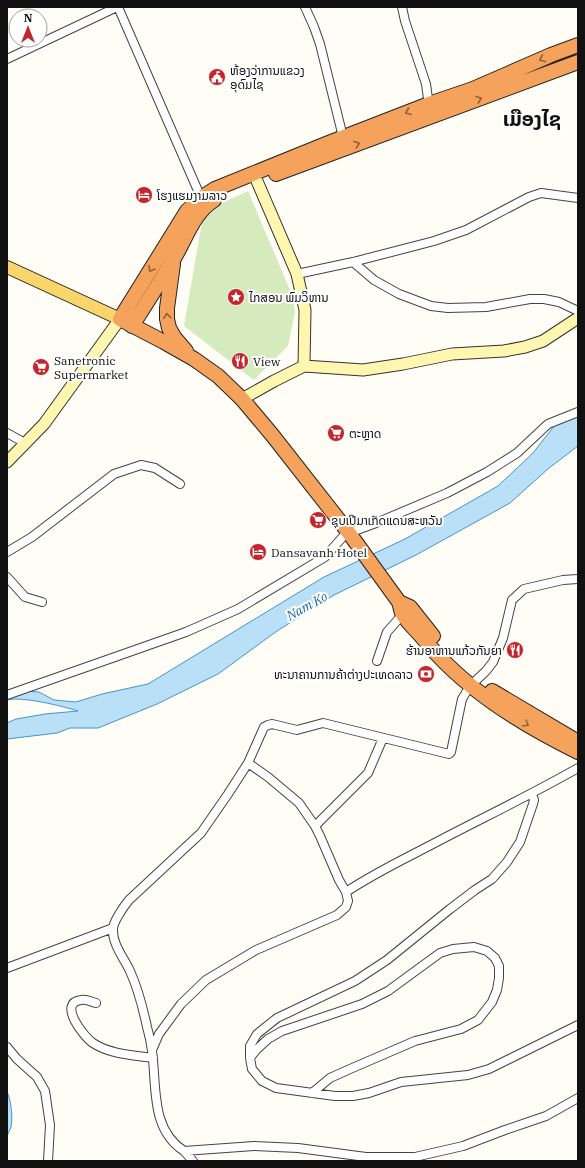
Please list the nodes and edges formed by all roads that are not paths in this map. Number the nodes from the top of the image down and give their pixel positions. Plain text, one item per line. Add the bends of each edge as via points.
1 (117, 7) edge
2 (305, 7) edge
3 (402, 7) edge
4 (578, 45) edge
5 (7, 59) edge
6 (578, 62) edge
7 (431, 110) junction
8 (343, 137) junction
9 (328, 149) junction
10 (257, 181) junction
11 (578, 198) edge
12 (203, 202) junction
13 (174, 259) junction
14 (353, 262) junction
15 (7, 267) edge
16 (297, 274) junction
17 (578, 311) edge
18 (578, 318) edge
19 (120, 319) junction
20 (132, 326) junction
21 (194, 360) junction
22 (304, 366) junction
23 (242, 400) junction
24 (578, 412) edge
25 (7, 433) edge
26 (25, 444) junction
27 (7, 462) edge
28 (180, 484) dead end
29 (349, 533) junction
30 (7, 552) edge
31 (7, 577) edge
32 (578, 579) edge
33 (42, 602) dead end
34 (398, 603) junction
35 (377, 661) dead end
36 (473, 683) junction
37 (7, 695) edge
38 (383, 738) junction
39 (578, 742) edge
40 (578, 752) edge
41 (248, 763) junction
42 (578, 768) edge
43 (532, 794) junction
44 (315, 826) junction
45 (346, 892) junction
46 (112, 928) junction
47 (7, 968) edge
48 (96, 1003) dead end
49 (578, 1025) edge
50 (7, 1047) edge
51 (152, 1054) junction
52 (250, 1058) junction
53 (312, 1092) junction
54 (578, 1098) edge
55 (184, 1151) junction
56 (48, 1161) edge
57 (193, 1161) edge

1 - 5 street
1 - 12 street
2 - 8 street via 320,44
3 - 7 street via 426,84
4 -> 7 highway via 473,89
7 -> 6 highway
7 -> 8 highway
9 -> 7 highway
8 - 9 highway
9 - 10 highway
9 - 12 highway via 216,189
10 - 12 highway
10 - 16 street
11 - 14 street via 541,193 466,230
12 - 13 highway
12 -> 19 highway via 187,211
13 - 20 highway
21 -> 13 highway via 174,337 167,319 166,308
14 - 16 street
14 - 17 street via 374,280 399,294 431,306 486,307 537,299 559,302
15 - 19 main road
16 - 22 street via 306,310
18 - 22 street via 543,341 504,351 452,354 363,370
19 - 20 highway
19 - 26 street via 44,424
20 - 21 highway
21 - 23 highway via 218,376
22 - 23 street
23 - 29 highway via 274,436
24 - 29 street via 548,424 517,452 487,472 434,498
25 - 26 street
26 - 27 street
28 - 30 street via 155,468 141,465 114,474 32,537
29 - 34 highway
29 - 37 street via 325,557 238,608 186,632
31 - 33 street via 25,597
32 - 36 street via 524,589 516,596 512,600 503,638 493,662
34 - 35 street
34 - 36 highway via 410,607
36 - 38 street via 462,698 449,754
36 - 39 highway via 484,686
36 -> 40 highway via 506,712
38 - 41 street via 323,723 297,730 272,724 264,727
38 - 44 street via 368,773
41 - 44 street via 299,804
41 - 46 street via 201,833 129,900
42 - 43 street
43 - 45 street via 374,874
43 - 52 street via 534,804 520,842 492,879 362,977 277,1018 257,1034 250,1046
44 - 45 street
45 - 51 street via 346,907 337,915 256,950 206,980 181,1004 159,1034
46 - 47 street
46 - 51 street via 114,940 143,1006
48 - 51 street via 80,1000 74,1002 71,1011 83,1034 92,1043 120,1053
49 - 53 street via 488,1069 468,1075 401,1082 353,1096
50 - 56 street via 37,1077 45,1091 50,1125
51 - 55 street via 159,1117 169,1139
52 - 53 street via 252,1069 262,1081 276,1088
52 - 53 street via 268,1039 282,1031 362,1004 388,991 440,953 474,947 487,951 495,958 498,966 496,990 492,1002 478,1020 461,1029 415,1041 350,1069 330,1078
54 - 55 street via 546,1116 463,1146 415,1157 366,1157 298,1148 254,1146
55 - 57 street

